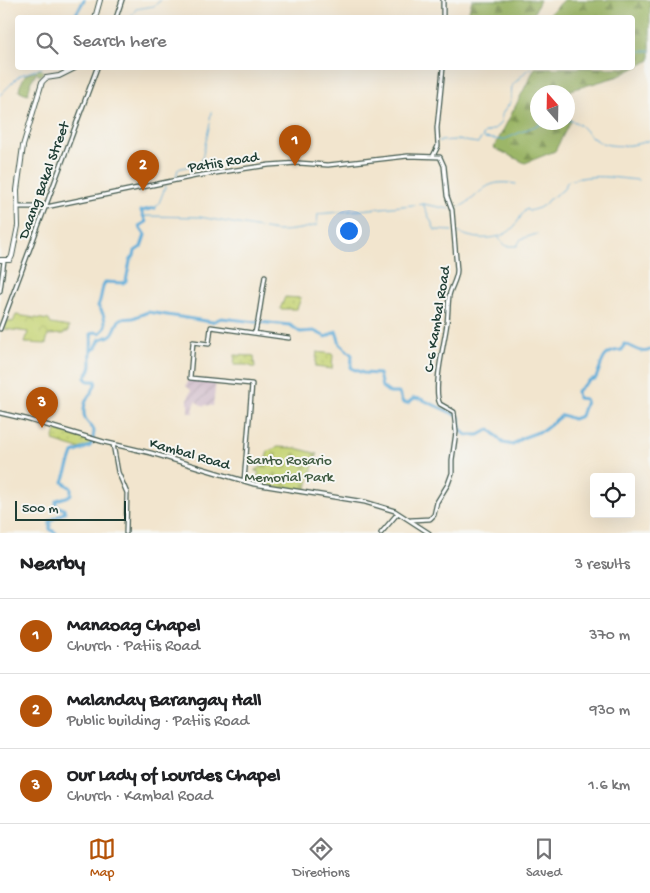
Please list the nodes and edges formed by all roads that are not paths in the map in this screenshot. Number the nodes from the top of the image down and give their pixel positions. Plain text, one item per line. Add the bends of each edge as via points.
1 (100, 0) edge
2 (122, 0) edge
3 (443, 0) edge
4 (96, 15) edge
5 (117, 15) edge
6 (443, 15) edge
7 (71, 70) edge
8 (96, 70) edge
9 (443, 70) edge
10 (434, 156) junction
11 (18, 207) junction
12 (46, 207) junction
13 (2, 261) edge
14 (265, 276) dead end
15 (0, 291) edge
16 (0, 329) edge
17 (256, 333) junction
18 (289, 338) dead end
19 (0, 413) edge
20 (113, 444) junction
21 (244, 481) junction
22 (399, 513) junction
23 (410, 520) junction
24 (126, 533) edge
25 (382, 533) edge
26 (429, 533) edge

1 - 4 main road
2 - 5 street
3 - 6 street
7 - 11 main road via 42,82 23,146 17,187
8 - 12 street, Daang Bakal Street
9 - 10 street via 436,128 438,146
10 - 12 street, Patiis Road via 261,166
10 - 23 street, C-6 Kambal Road via 443,161 446,193 452,209 457,276 449,296 437,392 440,404 454,414 456,436 451,478 437,502 434,517
11 - 12 street, Patiis Road
11 - 13 main road via 18,226 11,259
12 - 16 street, Daang Bakal Street
13 - 15 street
14 - 17 street
17 - 18 street
17 - 21 street via 211,327 209,344 193,342 190,378 252,384
19 - 20 street, Kambal Road
20 - 21 street, Kambal Road
20 - 24 street via 118,472 127,493
21 - 22 street, Kambal Road via 355,499
22 - 23 street, Kambal Road
22 - 25 street
23 - 26 street, Kambal Road

